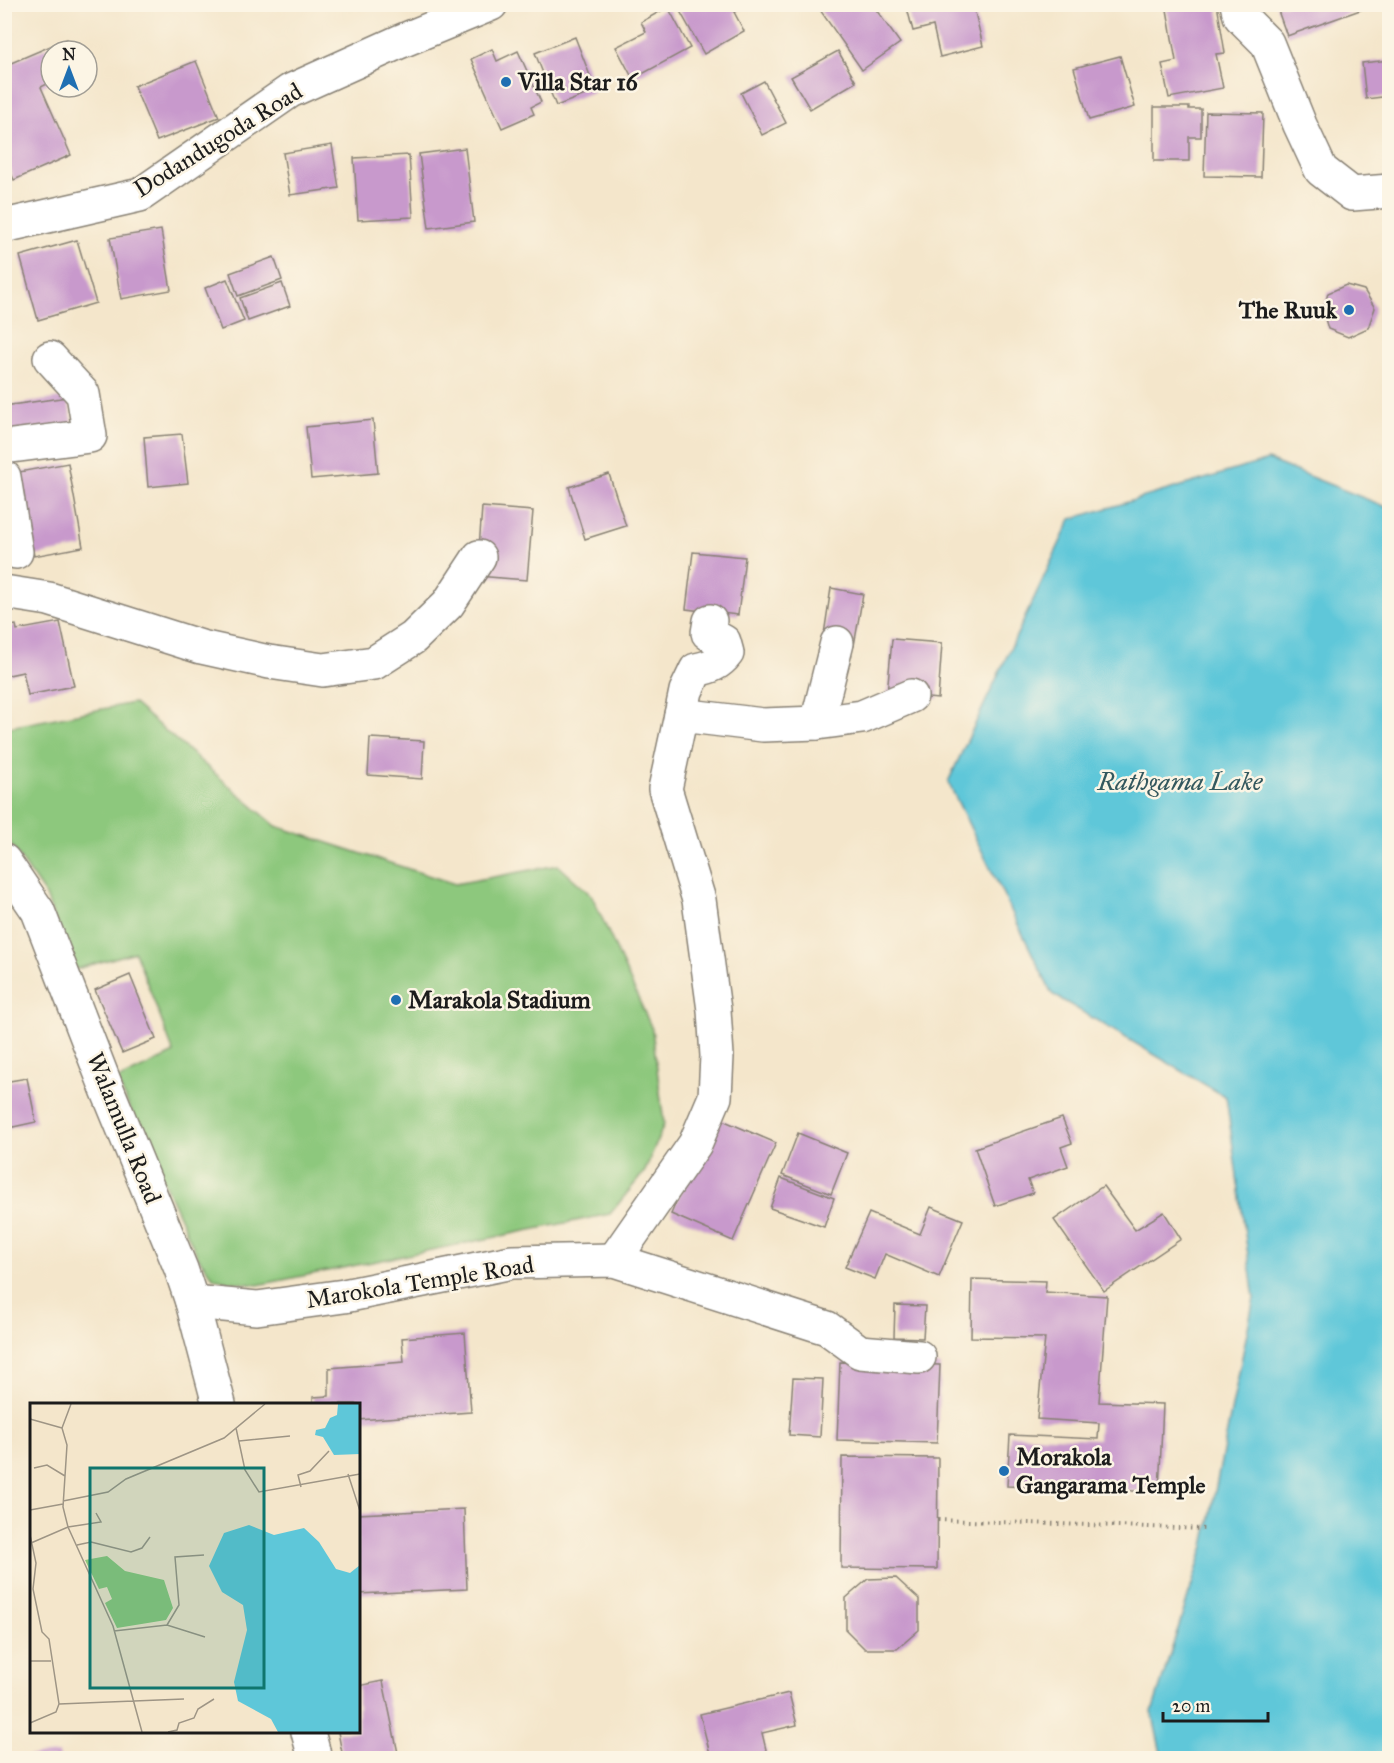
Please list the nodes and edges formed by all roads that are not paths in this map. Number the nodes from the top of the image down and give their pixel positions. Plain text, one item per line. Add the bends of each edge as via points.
1 (491, 4) edge
2 (1237, 4) edge
3 (1389, 190) edge
4 (4, 226) edge
5 (50, 358) dead end
6 (10, 453) edge
7 (4, 477) edge
8 (16, 552) dead end
9 (479, 557) dead end
10 (4, 592) edge
11 (710, 621) dead end
12 (837, 643) dead end
13 (912, 696) dead end
14 (681, 715) junction
15 (817, 723) junction
16 (4, 861) edge
17 (614, 1260) junction
18 (192, 1302) junction
19 (918, 1357) dead end
20 (219, 1403) edge
21 (309, 1733) edge
22 (315, 1758) edge

1 - 4 street, Dodandugoda Road via 290,91 140,195
2 - 3 street via 1240,16 1267,43 1321,170 1352,194
5 - 6 street via 84,394 90,436
7 - 8 street
9 - 10 street via 448,604 413,638 374,663 323,670 201,647 49,599
11 - 14 street via 708,633 724,642 727,653 721,661 696,670
12 - 15 street
13 - 15 street via 862,717
14 - 15 street via 763,725
14 - 17 street via 665,789 699,900 714,1010 715,1097 695,1144
16 - 18 street, Walamulla Road via 38,911
17 - 18 street, Marokola Temple Road via 512,1262 344,1296 257,1308
17 - 19 street, Marokola Temple Road via 827,1328 860,1352
18 - 20 street, Walamulla Road
21 - 22 street

